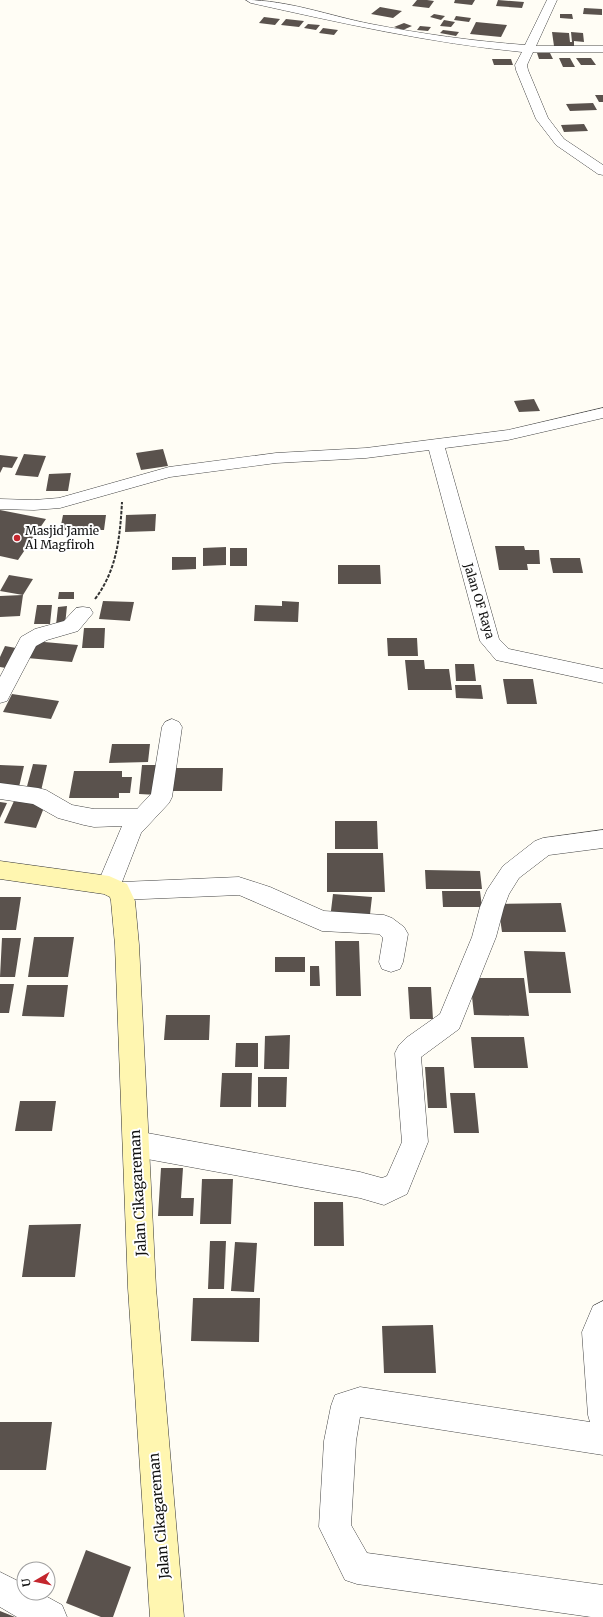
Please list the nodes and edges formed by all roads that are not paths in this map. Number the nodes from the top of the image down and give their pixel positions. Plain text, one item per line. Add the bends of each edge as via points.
1 (251, 0) edge
2 (552, 0) edge
3 (530, 48) junction
4 (603, 49) edge
5 (603, 171) edge
6 (603, 413) edge
7 (436, 444) junction
8 (0, 504) edge
9 (83, 613) road end
10 (603, 676) edge
11 (0, 696) edge
12 (172, 727) dead end
13 (0, 791) edge
14 (142, 818) junction
15 (603, 839) edge
16 (0, 870) edge
17 (114, 888) junction
18 (390, 962) dead end
19 (136, 1144) junction
20 (603, 1316) edge
21 (603, 1414) edge
22 (603, 1439) edge
23 (0, 1589) edge
24 (603, 1602) edge
25 (50, 1617) edge
26 (167, 1617) edge

1 - 3 street via 371,27 474,44
2 - 3 street
3 - 4 street
3 - 5 street via 521,65 542,119 560,142
6 - 7 street via 508,436
7 - 8 street via 366,453 269,459 169,472 60,503
7 - 10 street, Jalan OF Raya via 490,642 503,655
9 - 11 street via 71,626 42,634 28,642
12 - 14 street via 161,797
13 - 14 street via 38,796 66,812 94,818
14 - 17 street via 132,828
15 - 19 street via 542,847 511,872 499,890 484,937 450,1021 408,1054 415,1142 397,1185 384,1192 360,1185
16 - 17 street
17 - 18 street via 239,886 322,921 384,925 396,934
17 - 19 street, Jalan Cikagareman via 123,901 128,944
19 - 26 street, Jalan Cikagareman via 142,1296
20 - 21 street via 597,1332
22 - 24 street via 360,1402 346,1406 340,1441 334,1527 357,1568
23 - 25 street

